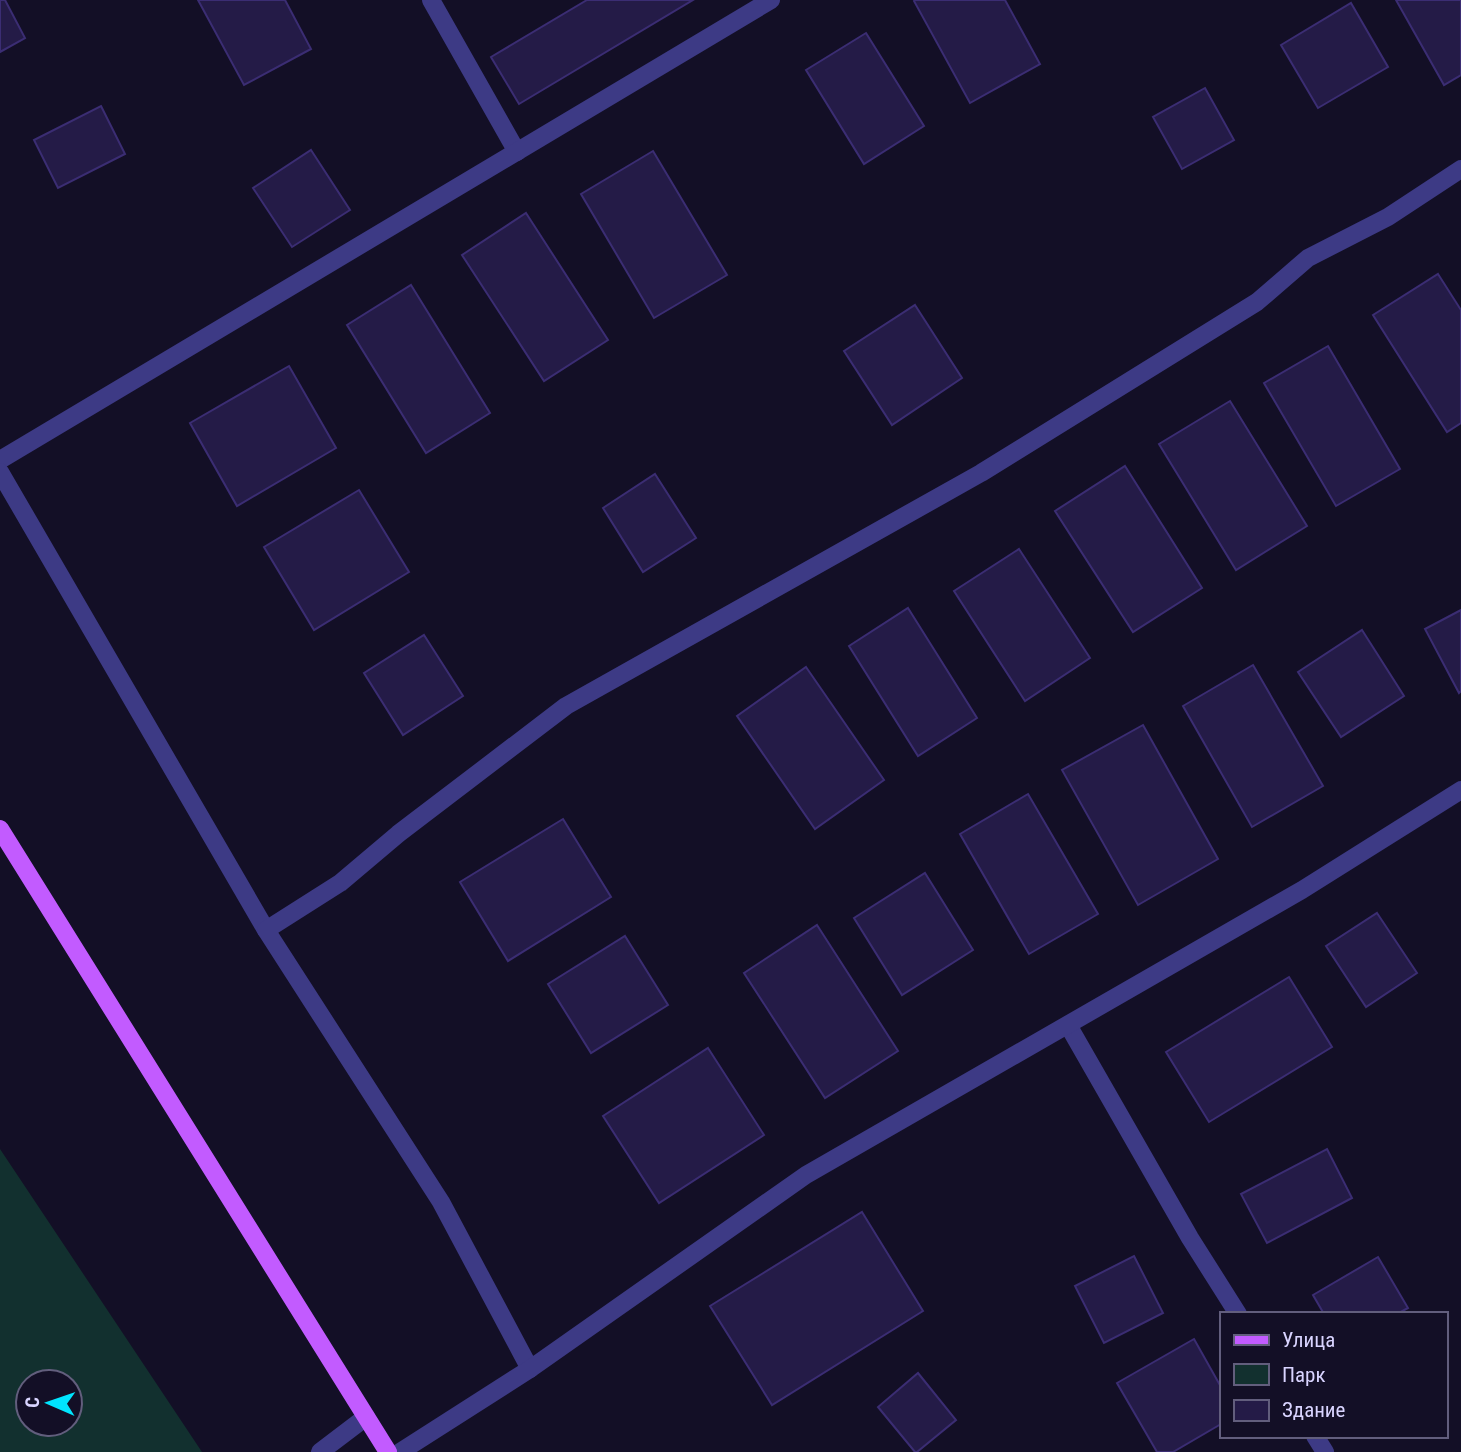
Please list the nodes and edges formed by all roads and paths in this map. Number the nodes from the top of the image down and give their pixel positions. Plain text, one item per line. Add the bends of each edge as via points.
1 (431, 0) edge
2 (771, 0) edge
3 (517, 152) junction
4 (1461, 169) edge
5 (0, 460) edge
6 (0, 472) edge
7 (1461, 790) edge
8 (0, 829) edge
9 (266, 930) junction
10 (1068, 1025) junction
11 (1237, 1312) edge
12 (530, 1369) junction
13 (366, 1417) junction
14 (320, 1452) edge
15 (388, 1452) edge
16 (400, 1452) edge

1 - 3 lane
2 - 3 lane
3 - 5 lane
4 - 9 lane via 1388,217 1308,258 1257,302 981,472 566,706 340,883
6 - 9 lane
7 - 10 lane via 1302,890
8 - 13 main road
9 - 12 lane via 441,1202
10 - 11 lane
10 - 12 lane via 806,1175
12 - 16 lane
13 - 14 lane
13 - 15 main road

